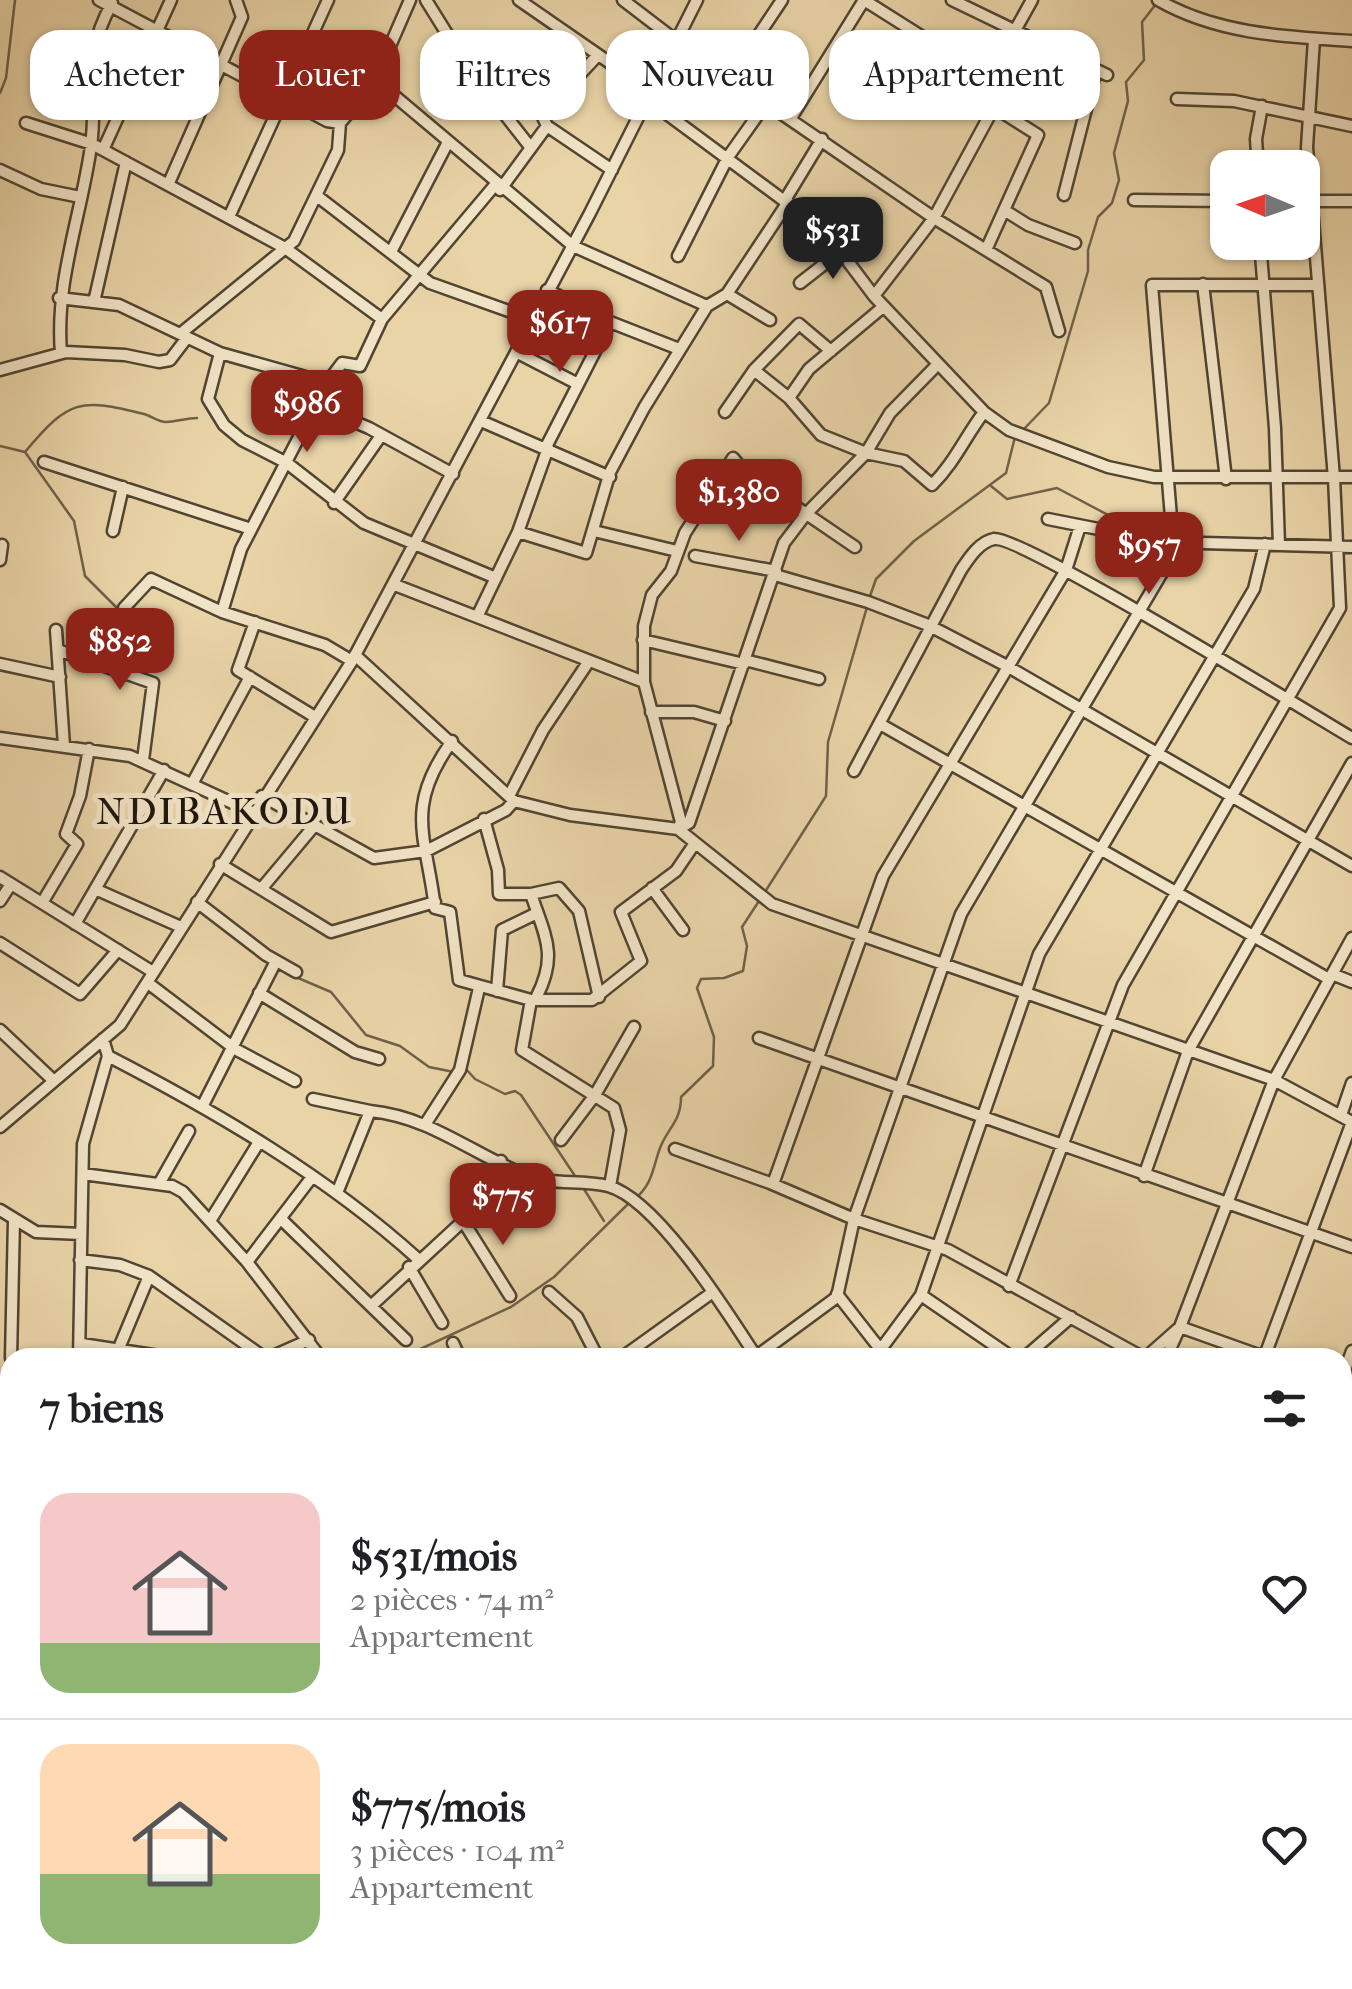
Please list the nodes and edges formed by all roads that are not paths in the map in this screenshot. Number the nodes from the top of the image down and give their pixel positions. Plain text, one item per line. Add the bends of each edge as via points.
1 (171, 0) edge
2 (236, 0) edge
3 (328, 0) edge
4 (410, 0) edge
5 (426, 0) edge
6 (519, 0) edge
7 (623, 0) edge
8 (697, 0) edge
9 (782, 0) edge
10 (864, 0) edge
11 (952, 0) edge
12 (1032, 0) edge
13 (1159, 0) edge
14 (107, 2) edge
15 (1017, 29) junction
16 (157, 30) joint
17 (314, 30) edge
18 (397, 30) edge
19 (666, 30) edge
20 (681, 30) edge
21 (762, 30) edge
22 (911, 30) edge
23 (1314, 39) junction
24 (1352, 41) edge
25 (598, 55) junction
26 (606, 61) edge
27 (220, 63) junction
28 (239, 73) edge
29 (809, 88) edge
30 (1177, 99) dead end
31 (400, 101) edge
32 (1262, 106) junction
33 (1309, 118) junction
34 (116, 120) edge
35 (272, 120) edge
36 (332, 120) edge
37 (343, 120) edge
38 (638, 120) edge
39 (681, 120) edge
40 (754, 120) edge
41 (793, 120) edge
42 (987, 120) edge
43 (1012, 120) edge
44 (26, 123) dead end
45 (340, 124) junction
46 (548, 126) junction
47 (1352, 126) edge
48 (822, 139) junction
49 (92, 144) junction
50 (447, 144) junction
51 (532, 148) junction
52 (103, 150) junction
53 (1257, 150) edge
54 (1308, 150) edge
55 (728, 157) junction
56 (126, 162) junction
57 (0, 170) edge
58 (612, 170) junction
59 (168, 185) junction
60 (498, 187) junction
61 (1064, 195) dead end
62 (317, 196) junction
63 (80, 197) junction
64 (1134, 200) dead end
65 (1210, 200) edge
66 (786, 201) junction
67 (1320, 201) edge
68 (1352, 201) edge
69 (1004, 210) junction
70 (229, 217) junction
71 (934, 218) junction
72 (1075, 243) dead end
73 (572, 246) junction
74 (285, 248) junction
75 (392, 250) junction
76 (842, 250) junction
77 (986, 250) junction
78 (678, 256) dead end
79 (1260, 260) edge
80 (1314, 260) edge
81 (417, 272) junction
82 (800, 282) dead end
83 (1260, 283) junction
84 (1203, 284) junction
85 (1318, 285) junction
86 (547, 290) junction
87 (727, 294) junction
88 (874, 296) junction
89 (59, 298) junction
90 (94, 302) junction
91 (707, 306) junction
92 (884, 306) junction
93 (382, 318) junction
94 (531, 319) junction
95 (770, 320) dead end
96 (610, 322) junction
97 (1060, 331) dead end
98 (183, 336) junction
99 (679, 349) junction
100 (830, 351) junction
101 (516, 352) junction
102 (220, 353) junction
103 (61, 354) junction
104 (938, 364) junction
105 (0, 370) edge
106 (754, 370) junction
107 (327, 383) junction
108 (578, 384) junction
109 (790, 398) junction
110 (315, 406) junction
111 (725, 412) dead end
112 (984, 412) junction
113 (481, 421) junction
114 (380, 437) junction
115 (547, 448) junction
116 (866, 453) junction
117 (44, 462) dead end
118 (286, 464) junction
119 (453, 474) junction
120 (610, 476) junction
121 (1352, 477) edge
122 (1169, 478) junction
123 (1334, 478) junction
124 (1226, 479) junction
125 (1278, 479) junction
126 (123, 487) junction
127 (334, 503) junction
128 (806, 514) junction
129 (1048, 519) dead end
130 (1080, 526) junction
131 (251, 529) junction
132 (114, 531) dead end
133 (518, 532) junction
134 (594, 532) junction
135 (1172, 542) junction
136 (1265, 544) junction
137 (2, 545) dead end
138 (1279, 545) junction
139 (414, 547) junction
140 (855, 547) dead end
141 (1336, 547) junction
142 (1352, 547) edge
143 (678, 550) junction
144 (695, 556) dead end
145 (0, 560) edge
146 (1066, 570) junction
147 (775, 573) junction
148 (496, 578) junction
149 (395, 585) junction
150 (124, 608) dead end
151 (1340, 608) junction
152 (1352, 611) edge
153 (222, 612) junction
154 (1139, 614) junction
155 (478, 617) junction
156 (254, 622) junction
157 (928, 626) junction
158 (56, 630) dead end
159 (644, 640) junction
160 (58, 650) junction
161 (1213, 657) junction
162 (353, 658) junction
163 (589, 661) junction
164 (744, 662) junction
165 (0, 664) edge
166 (1005, 665) junction
167 (60, 677) junction
168 (250, 677) junction
169 (820, 679) dead end
170 (644, 682) junction
171 (1288, 700) junction
172 (1081, 709) junction
173 (651, 712) junction
174 (314, 717) junction
175 (725, 721) junction
176 (880, 724) junction
177 (0, 738) edge
178 (1352, 738) edge
179 (452, 741) junction
180 (64, 746) junction
181 (88, 749) junction
182 (1156, 752) junction
183 (144, 760) junction
184 (950, 762) junction
185 (1352, 763) edge
186 (164, 770) junction
187 (854, 771) dead end
188 (192, 784) junction
189 (262, 796) junction
190 (1231, 797) junction
191 (512, 799) junction
192 (1023, 805) junction
193 (252, 812) junction
194 (484, 820) junction
195 (314, 826) junction
196 (678, 829) junction
197 (1307, 840) junction
198 (694, 843) junction
199 (1102, 850) junction
200 (426, 851) junction
201 (220, 864) junction
202 (1352, 866) edge
203 (0, 877) edge
204 (11, 884) junction
205 (262, 888) junction
206 (652, 888) junction
207 (96, 889) junction
208 (1174, 891) junction
209 (531, 894) junction
210 (0, 901) edge
211 (197, 902) junction
212 (434, 902) junction
213 (42, 903) junction
214 (538, 913) junction
215 (75, 924) junction
216 (181, 927) junction
217 (682, 930) dead end
218 (862, 933) junction
219 (1250, 936) junction
220 (1352, 938) edge
221 (0, 943) edge
222 (118, 950) junction
223 (276, 961) junction
224 (943, 962) junction
225 (296, 972) dead end
226 (1330, 976) junction
227 (150, 977) junction
228 (1352, 982) edge
229 (478, 988) junction
230 (1025, 990) junction
231 (497, 991) junction
232 (259, 993) junction
233 (599, 997) junction
234 (534, 998) junction
235 (1108, 1021) junction
236 (634, 1027) dead end
237 (0, 1030) edge
238 (759, 1038) dead end
239 (103, 1039) junction
240 (234, 1050) junction
241 (1188, 1051) junction
242 (108, 1056) junction
243 (379, 1059) dead end
244 (818, 1059) junction
245 (1274, 1080) junction
246 (54, 1081) junction
247 (295, 1081) dead end
248 (1352, 1083) edge
249 (897, 1087) junction
250 (595, 1095) junction
251 (313, 1099) dead end
252 (203, 1105) junction
253 (370, 1111) junction
254 (1340, 1114) junction
255 (982, 1116) junction
256 (426, 1123) junction
257 (0, 1127) edge
258 (190, 1131) dead end
259 (562, 1140) dead end
260 (259, 1142) junction
261 (1061, 1146) junction
262 (675, 1149) dead end
263 (501, 1161) junction
264 (82, 1174) junction
265 (1144, 1176) junction
266 (312, 1177) junction
267 (159, 1184) junction
268 (773, 1184) junction
269 (610, 1186) junction
270 (337, 1193) junction
271 (1228, 1204) junction
272 (0, 1210) edge
273 (281, 1219) junction
274 (854, 1219) junction
275 (14, 1220) junction
276 (210, 1221) junction
277 (463, 1221) junction
278 (81, 1234) junction
279 (1313, 1234) junction
280 (14, 1245) junction
281 (0, 1246) edge
282 (936, 1246) junction
283 (1352, 1248) edge
284 (80, 1260) junction
285 (248, 1262) junction
286 (414, 1263) junction
287 (150, 1276) junction
288 (1009, 1286) junction
289 (549, 1292) dead end
290 (713, 1292) junction
291 (837, 1294) junction
292 (921, 1295) junction
293 (510, 1296) dead end
294 (372, 1306) junction
295 (1072, 1317) junction
296 (442, 1323) dead end
297 (1180, 1327) junction
298 (309, 1340) junction
299 (406, 1340) dead end
300 (452, 1343) dead end
301 (82, 1344) junction
302 (11, 1348) edge
303 (81, 1348) edge
304 (119, 1348) joint
305 (253, 1348) edge
306 (290, 1348) edge
307 (314, 1348) edge
308 (455, 1348) edge
309 (593, 1348) edge
310 (635, 1348) edge
311 (750, 1348) edge
312 (769, 1348) edge
313 (880, 1348) edge
314 (887, 1348) edge
315 (998, 1348) edge
316 (1036, 1348) edge
317 (1127, 1348) edge
318 (1156, 1348) edge
319 (1171, 1348) edge
320 (1240, 1348) edge
321 (1269, 1348) edge
322 (0, 1412) edge
323 (0, 1466) edge

1 - 16 street
2 - 27 street via 242,16
3 - 17 street
4 - 18 street
5 - 51 street via 467,66
6 - 25 street
7 - 19 street
8 - 20 street
9 - 21 street
10 - 22 street
10 - 29 street
11 - 15 street
12 - 15 street
13 - 23 street via 1185,16 1226,27
14 - 16 street
14 - 49 street via 93,42
15 - 61 street via 1101,73
23 - 24 street
23 - 33 street
25 - 26 street
25 - 46 street via 542,114
27 - 28 street
27 - 59 street
30 - 32 street
31 - 50 street
32 - 33 street
32 - 53 street
33 - 47 street
33 - 54 street
34 - 52 street
35 - 70 street
36 - 45 street
37 - 45 street
38 - 58 street
39 - 55 street
40 - 55 street
41 - 48 street
42 - 71 street
43 - 69 street via 1038,135
44 - 49 street
45 - 62 street via 338,150
46 - 51 street
46 - 58 street
48 - 66 street
48 - 71 street
49 - 52 street
49 - 63 street
50 - 60 street
50 - 75 street
51 - 60 street
52 - 56 street
55 - 66 street
55 - 78 street
56 - 59 street
56 - 90 street
57 - 63 street
58 - 73 street
59 - 70 street
60 - 73 street
60 - 81 street
62 - 74 street
62 - 75 street
63 - 89 street
64 - 65 street
66 - 76 street
66 - 87 street
67 - 68 street
69 - 72 street
69 - 77 street
70 - 74 street
71 - 77 street
71 - 88 street
73 - 86 street
73 - 91 street
74 - 93 street
74 - 98 street
75 - 81 street
76 - 82 street
76 - 88 street
77 - 97 street via 1046,288
79 - 83 street
80 - 85 street
81 - 93 street
81 - 94 street via 484,306
83 - 84 street
83 - 85 street
83 - 125 street
84 - 122 street via 1156,283 1149,290
84 - 124 street
85 - 123 street
86 - 94 street
86 - 96 street
87 - 91 street
87 - 95 street
88 - 92 street
89 - 90 street
89 - 103 street
90 - 98 street via 119,306
91 - 99 street
92 - 100 street
92 - 104 street
93 - 107 street via 360,366 342,363
94 - 101 street
96 - 99 street
96 - 108 street
98 - 102 street
98 - 103 street via 170,360 159,362
99 - 120 street
100 - 106 street via 800,324
100 - 109 street
101 - 108 street
101 - 113 street
102 - 107 street
102 - 118 street via 208,398 224,425
103 - 105 street
104 - 112 street
104 - 116 street via 890,413
106 - 109 street
106 - 111 street
107 - 110 street
108 - 115 street
109 - 116 street via 821,435
110 - 114 street
110 - 118 street
112 - 116 street via 956,461 932,484 904,461
112 - 122 street via 1009,430 1108,467
113 - 115 street
113 - 119 street
114 - 119 street
114 - 127 street
115 - 120 street
115 - 133 street
116 - 128 street
117 - 126 street
118 - 127 street
118 - 131 street
119 - 139 street
120 - 134 street
121 - 123 street
122 - 124 street
122 - 135 street
123 - 125 street
123 - 141 street
124 - 125 street
125 - 138 street
126 - 131 street
126 - 132 street
127 - 139 street
128 - 140 street
128 - 143 street via 733,458
128 - 147 street via 784,543
129 - 130 street
130 - 135 street
130 - 146 street
131 - 153 street
133 - 134 street via 586,553
133 - 148 street
134 - 143 street
135 - 136 street
135 - 154 street
136 - 138 street
136 - 161 street via 1261,574
137 - 145 street
138 - 141 street
139 - 148 street
139 - 149 street
141 - 142 street
141 - 151 street
143 - 159 street via 652,595
144 - 147 street
146 - 154 street
146 - 157 street via 995,539 970,556
146 - 166 street
147 - 157 street
147 - 164 street
148 - 155 street
149 - 155 street
149 - 162 street
150 - 153 street via 151,579
151 - 152 street
151 - 171 street
153 - 156 street
154 - 161 street
154 - 172 street
155 - 163 street
156 - 162 street
156 - 168 street via 238,670
157 - 166 street
157 - 176 street
158 - 160 street
159 - 164 street
159 - 170 street
160 - 167 street
160 - 183 street via 154,683
161 - 171 street
161 - 182 street
162 - 174 street
162 - 179 street
163 - 170 street
163 - 191 street via 543,730
164 - 169 street
164 - 175 street
165 - 167 street
166 - 172 street
166 - 184 street
167 - 180 street
168 - 174 street
168 - 188 street
170 - 173 street
171 - 178 street
171 - 190 street
172 - 182 street
172 - 192 street
173 - 175 street via 694,712
173 - 196 street
174 - 189 street
175 - 196 street via 689,823
176 - 184 street
176 - 187 street
177 - 180 street
179 - 191 street
179 - 200 street via 420,804
180 - 181 street
181 - 183 street
181 - 213 street via 66,834 77,844
182 - 190 street
182 - 199 street
183 - 186 street
184 - 192 street
184 - 218 street via 883,876
185 - 197 street
186 - 188 street
186 - 207 street
188 - 193 street
189 - 193 street
189 - 195 street
190 - 197 street
190 - 208 street
191 - 194 street
191 - 196 street via 570,815
192 - 199 street
192 - 224 street via 961,914
193 - 201 street
194 - 200 street
194 - 209 street via 499,894
195 - 200 street via 368,858
195 - 205 street
196 - 198 street
197 - 202 street
197 - 219 street
198 - 206 street via 676,870
198 - 218 street via 759,896
199 - 208 street
199 - 230 street via 1038,954
200 - 212 street
201 - 205 street
201 - 211 street
203 - 204 street
204 - 210 street
204 - 213 street
205 - 212 street via 332,932
206 - 217 street
206 - 233 street via 620,916 641,961
207 - 215 street
207 - 216 street
208 - 219 street
208 - 235 street
209 - 214 street
209 - 233 street via 559,888 579,912
211 - 216 street
211 - 223 street
212 - 229 street via 450,912 458,980
213 - 215 street
214 - 231 street via 502,930
214 - 234 street via 551,970
215 - 222 street
216 - 227 street
218 - 224 street
218 - 244 street
219 - 226 street
219 - 241 street
220 - 226 street
221 - 222 street via 80,994
222 - 227 street
223 - 225 street
223 - 232 street
224 - 230 street
224 - 249 street
226 - 228 street
226 - 245 street
227 - 239 street via 120,1025
227 - 240 street
229 - 231 street
229 - 256 street via 460,1070
230 - 235 street
230 - 255 street
231 - 234 street
232 - 240 street
232 - 243 street via 355,1052
233 - 234 street
234 - 250 street via 522,1050
235 - 241 street
235 - 261 street
236 - 250 street
237 - 246 street
238 - 244 street
239 - 242 street
239 - 246 street
240 - 247 street
240 - 252 street
241 - 245 street
241 - 265 street
242 - 252 street
242 - 264 street
244 - 249 street
244 - 268 street
245 - 254 street
245 - 271 street
246 - 257 street
248 - 254 street
249 - 255 street
249 - 274 street
250 - 259 street
250 - 269 street via 619,1115
251 - 253 street
252 - 260 street
253 - 256 street
253 - 270 street
254 - 279 street via 1352,1122
255 - 261 street
255 - 282 street
256 - 263 street
258 - 267 street
260 - 266 street
260 - 276 street
261 - 265 street
261 - 288 street
262 - 268 street
263 - 269 street via 550,1181
263 - 277 street
264 - 267 street
264 - 278 street
265 - 271 street
266 - 270 street
266 - 273 street
267 - 276 street via 183,1192
268 - 274 street
269 - 290 street via 662,1226
270 - 286 street
271 - 279 street
271 - 297 street
272 - 275 street
273 - 285 street
273 - 294 street
274 - 282 street
274 - 291 street
275 - 278 street via 36,1232
275 - 280 street
276 - 285 street
277 - 286 street
277 - 293 street
278 - 284 street
279 - 283 street
279 - 321 street
280 - 281 street
280 - 302 street
282 - 288 street
282 - 292 street
284 - 287 street
284 - 301 street
285 - 298 street
286 - 294 street
286 - 296 street
287 - 304 street
287 - 305 street
288 - 295 street
289 - 309 street via 577,1318
290 - 310 street
290 - 311 street
291 - 312 street
291 - 313 street
292 - 314 street
292 - 315 street
294 - 299 street
295 - 316 street
295 - 317 street
297 - 318 street
297 - 319 street
297 - 320 street
298 - 306 street
298 - 307 street
300 - 308 street
301 - 303 street
301 - 304 street
322 - 323 street

